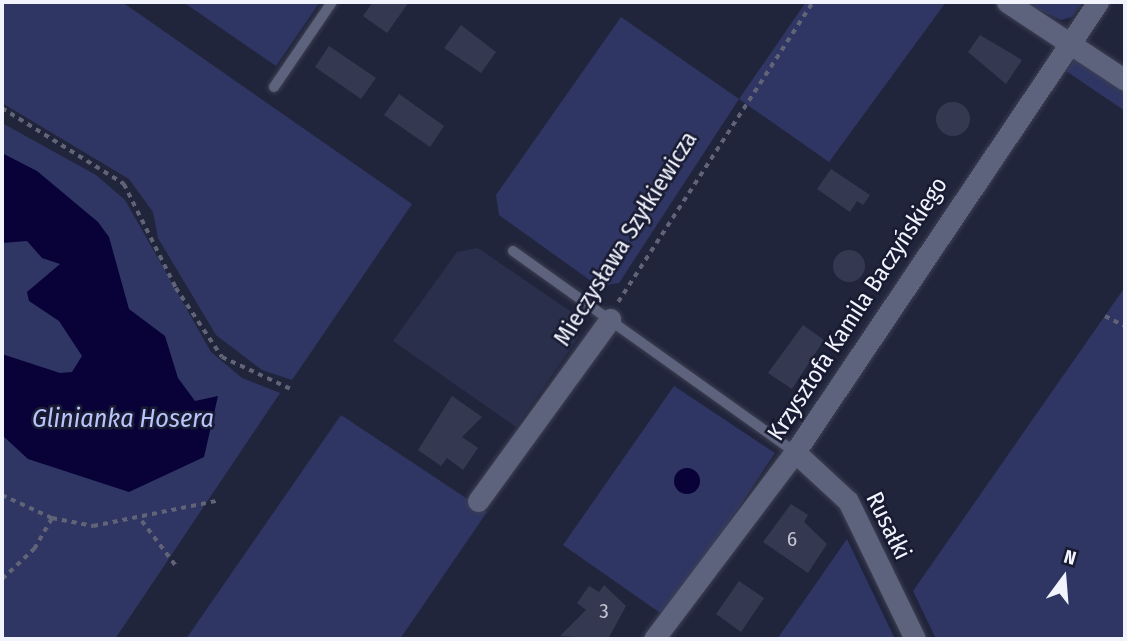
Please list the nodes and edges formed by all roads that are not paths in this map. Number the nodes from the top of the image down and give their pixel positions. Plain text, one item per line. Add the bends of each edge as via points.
1 (332, 2) edge
2 (1007, 2) edge
3 (1098, 2) edge
4 (1070, 41) junction
5 (1125, 80) edge
6 (274, 87) dead end
7 (513, 251) dead end
8 (610, 320) junction
9 (795, 452) junction
10 (478, 501) dead end
11 (654, 639) edge
12 (915, 639) edge

1 - 6 lane
2 - 4 street
3 - 4 street, Krzysztofa Kamila Baczyńskiego
4 - 5 street
4 - 9 street, Krzysztofa Kamila Baczyńskiego
7 - 8 lane
8 - 9 lane
8 - 10 street, Mieczysława Szyłkiewicza
9 - 11 street, Krzysztofa Kamila Baczyńskiego
9 - 12 street, Rusałki via 848,501

